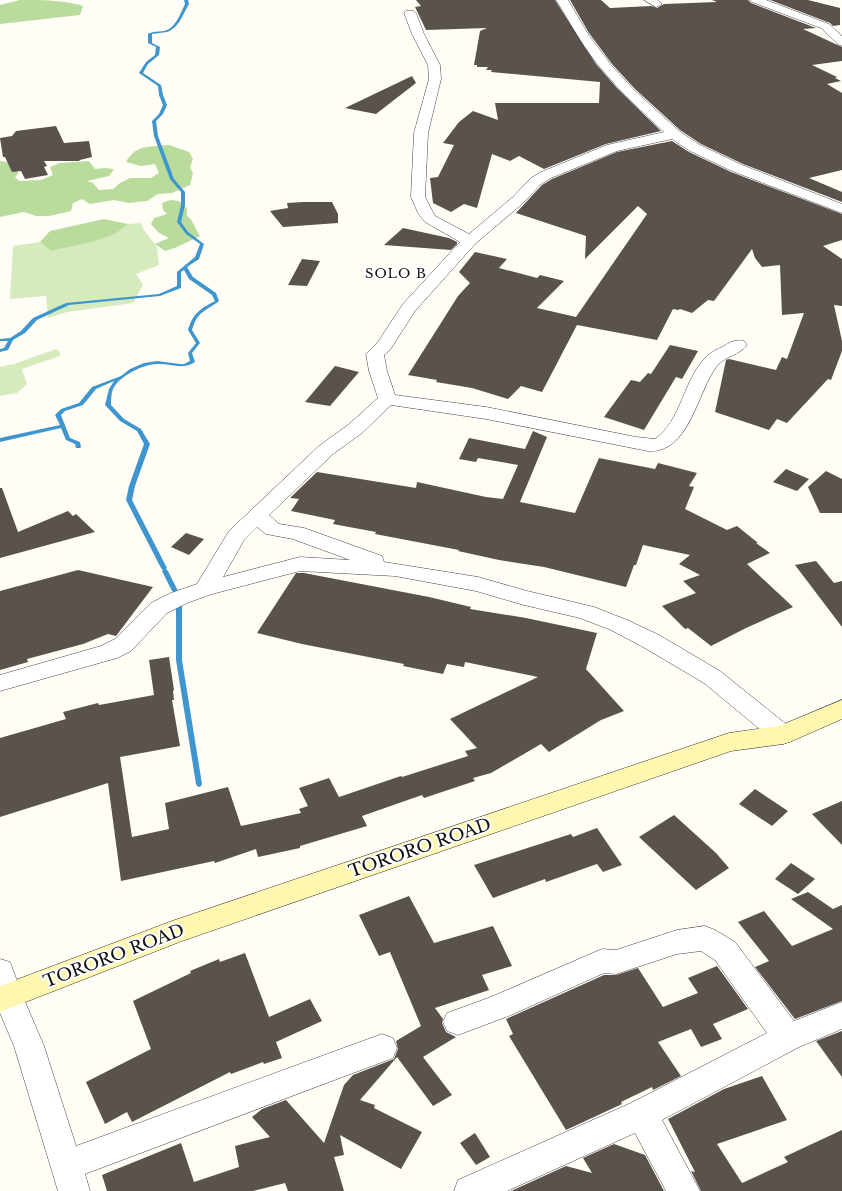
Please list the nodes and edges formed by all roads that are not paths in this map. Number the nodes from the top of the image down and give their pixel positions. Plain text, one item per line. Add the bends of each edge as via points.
1 (562, 0) edge
2 (756, 0) edge
3 (410, 13) dead end
4 (842, 42) edge
5 (674, 134) junction
6 (842, 209) edge
7 (470, 241) junction
8 (738, 345) dead end
9 (387, 399) junction
10 (257, 516) junction
11 (395, 569) junction
12 (205, 589) junction
13 (0, 683) edge
14 (842, 709) edge
15 (782, 735) junction
16 (3, 989) edge
17 (842, 1015) edge
18 (458, 1022) dead end
19 (788, 1036) junction
20 (382, 1048) dead end
21 (642, 1114) junction
22 (70, 1178) edge
23 (470, 1191) edge
24 (684, 1191) edge

1 - 5 street via 607,68
2 - 4 street via 826,26
3 - 7 street via 434,65 435,79 421,132 418,197 430,219
5 - 6 street via 695,148 737,168
5 - 7 street via 612,148 536,181
7 - 9 street via 410,308 376,354 376,366
8 - 9 street via 710,362 676,427 666,441 656,445 494,414
9 - 10 street via 355,429 326,450
10 - 11 street via 273,529 297,533
10 - 12 street via 236,536
11 - 12 street via 300,564
11 - 15 street via 478,584 524,598 586,612 619,625 712,677
12 - 13 street via 159,608 123,644 109,652
14 - 15 main road, TORORO ROAD
15 - 16 main road, TORORO ROAD via 729,742
16 - 22 street via 29,1046
17 - 19 street
18 - 19 street via 501,1006 602,961 616,962 677,942 705,938 725,951
19 - 21 street
20 - 22 street
21 - 23 street
21 - 24 street

